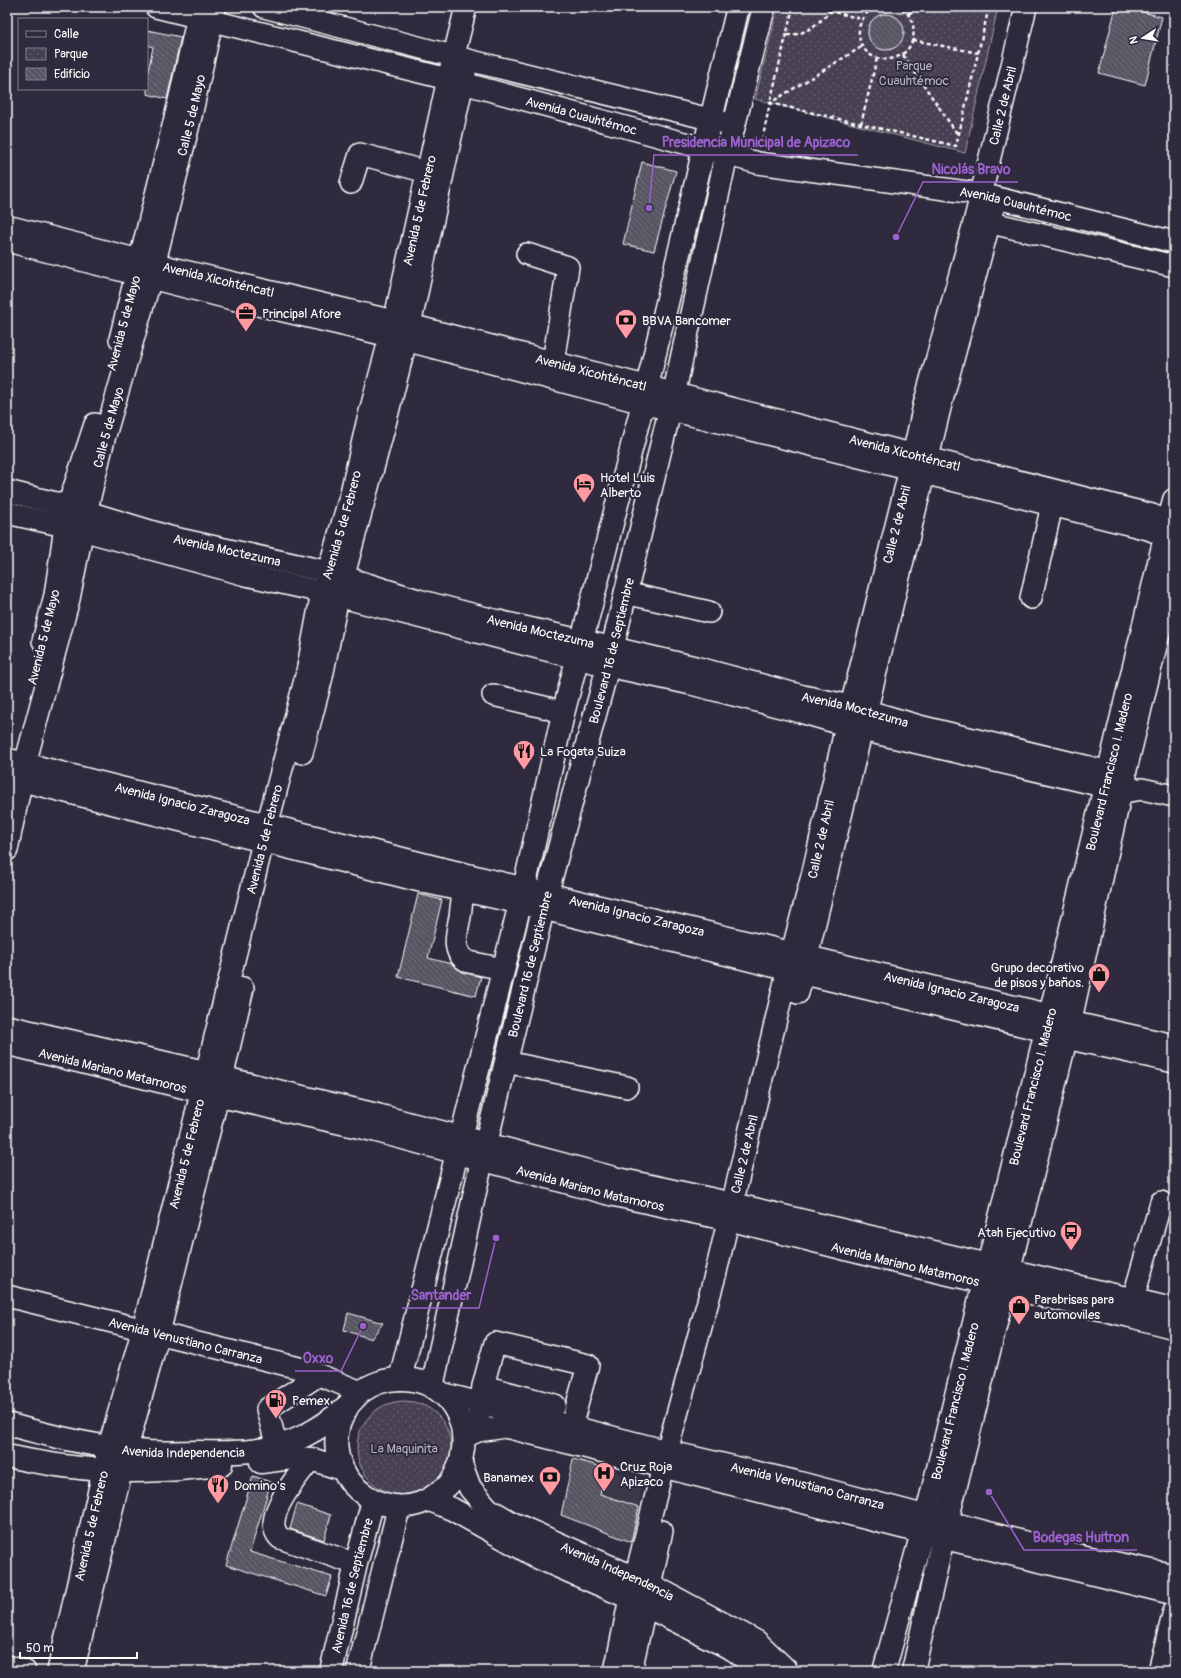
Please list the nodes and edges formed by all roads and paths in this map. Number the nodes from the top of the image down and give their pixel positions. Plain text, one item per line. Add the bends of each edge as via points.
1 (156, 7) edge
2 (264, 7) edge
3 (466, 7) edge
4 (481, 7) edge
5 (738, 7) edge
6 (764, 7) edge
7 (794, 7) edge
8 (828, 7) edge
9 (874, 7) edge
10 (898, 7) edge
11 (921, 7) edge
12 (989, 7) edge
13 (1026, 7) edge
14 (830, 11) junction
15 (206, 13) edge
16 (908, 14) junction
17 (862, 19) junction
18 (787, 35) junction
19 (913, 40) junction
20 (863, 46) junction
21 (978, 53) junction
22 (903, 55) junction
23 (462, 58) junction
24 (877, 58) junction
25 (455, 81) junction
26 (770, 103) junction
27 (710, 120) junction
28 (862, 124) junction
29 (734, 125) junction
30 (958, 136) junction
31 (704, 148) junction
32 (727, 153) junction
33 (758, 163) junction
34 (436, 174) junction
35 (351, 183) dead end
36 (988, 196) junction
37 (982, 221) junction
38 (7, 226) edge
39 (7, 241) edge
40 (1174, 242) edge
41 (62, 248) junction
42 (527, 254) dead end
43 (1174, 266) edge
44 (146, 269) junction
45 (400, 331) junction
46 (552, 370) junction
47 (645, 394) junction
48 (672, 401) junction
49 (919, 464) junction
50 (1001, 484) junction
51 (7, 491) edge
52 (1174, 500) edge
53 (1081, 504) junction
54 (1052, 505) junction
55 (7, 513) edge
56 (75, 519) junction
57 (1170, 530) edge
58 (248, 565) junction
59 (1174, 570) edge
60 (336, 574) junction
61 (330, 594) junction
62 (625, 594) junction
63 (1031, 598) dead end
64 (417, 608) junction
65 (709, 612) dead end
66 (580, 649) junction
67 (610, 656) junction
68 (493, 695) dead end
69 (563, 714) junction
70 (856, 718) junction
71 (12, 771) edge
72 (1115, 782) junction
73 (1174, 796) edge
74 (272, 835) junction
75 (7, 850) edge
76 (430, 875) junction
77 (463, 892) junction
78 (522, 896) junction
79 (545, 902) junction
80 (798, 963) junction
81 (503, 969) junction
82 (7, 1026) edge
83 (1058, 1027) junction
84 (7, 1044) edge
85 (1174, 1045) edge
86 (88, 1054) junction
87 (506, 1062) junction
88 (1174, 1062) edge
89 (212, 1084) junction
90 (627, 1087) dead end
91 (459, 1145) junction
92 (484, 1152) junction
93 (1161, 1202) dead end
94 (737, 1214) junction
95 (986, 1274) junction
96 (1007, 1280) junction
97 (7, 1296) edge
98 (1131, 1307) junction
99 (1174, 1309) edge
100 (1174, 1328) edge
101 (151, 1331) junction
102 (319, 1375) junction
103 (400, 1379) junction
104 (437, 1390) junction
105 (482, 1394) junction
106 (355, 1398) junction
107 (578, 1399) junction
108 (552, 1413) junction
109 (7, 1424) edge
110 (471, 1434) junction
111 (569, 1434) junction
112 (118, 1447) junction
113 (279, 1453) junction
114 (7, 1456) edge
115 (311, 1459) junction
116 (672, 1461) junction
117 (461, 1464) junction
118 (342, 1469) junction
119 (112, 1471) junction
120 (430, 1500) junction
121 (373, 1501) junction
122 (399, 1507) junction
123 (924, 1524) junction
124 (946, 1530) junction
125 (1054, 1557) junction
126 (356, 1564) junction
127 (88, 1575) junction
128 (1174, 1575) edge
129 (640, 1591) junction
130 (1174, 1594) edge
131 (1174, 1611) edge
132 (7, 1666) edge
133 (25, 1671) edge
134 (58, 1671) edge
135 (73, 1671) edge
136 (331, 1671) edge
137 (358, 1671) edge
138 (616, 1671) edge
139 (631, 1671) edge
140 (761, 1671) edge
141 (786, 1671) edge
142 (884, 1671) edge
143 (913, 1671) edge
144 (1159, 1671) edge

1 - 15 street, Avenida Cuauhtémoc
2 - 23 street, Avenida Cuauhtémoc
3 - 23 street, Avenida 5 de Febrero
4 - 23 street, Avenida 5 de Febrero
5 - 27 main road, Boulevard 16 de Septiembre
6 - 29 main road, Boulevard 16 de Septiembre
7 - 18 path
8 - 14 path
9 - 17 path
10 - 16 path
11 - 16 path
12 - 21 path
13 - 36 street, Calle 2 de Abril
14 - 17 path
14 - 18 path via 804,32
15 - 25 street, Avenida Cuauhtémoc
15 - 44 street, Calle 5 de Mayo
16 - 19 path via 913,22
17 - 20 path via 859,28
18 - 26 path
19 - 21 path
19 - 22 path
20 - 24 path
20 - 26 path
21 - 30 path
22 - 24 path via 894,59
22 - 30 path
23 - 25 street, Avenida 5 de Febrero
23 - 27 street, Avenida Cuauhtémoc
24 - 28 path
25 - 31 street, Avenida Cuauhtémoc
25 - 34 street, Avenida 5 de Febrero
26 - 28 path
26 - 33 path
27 - 29 street, Avenida Cuauhtémoc
27 - 31 main road, Boulevard 16 de Septiembre
28 - 30 path via 956,146
29 - 32 main road, Boulevard 16 de Septiembre
31 - 32 street, Avenida Cuauhtémoc
31 - 47 main road, Boulevard 16 de Septiembre
32 - 33 street, Avenida Cuauhtémoc
32 - 48 main road, Boulevard 16 de Septiembre
33 - 36 street, Avenida Cuauhtémoc
34 - 35 street via 360,154
34 - 45 street, Avenida 5 de Febrero
36 - 37 street, Calle 2 de Abril
36 - 40 street, Avenida Cuauhtémoc
37 - 43 street, Avenida Cuauhtémoc
37 - 49 street, Calle 2 de Abril
38 - 41 street, Avenida Xicohténcatl
39 - 41 street, Avenida Xicohténcatl
41 - 44 street, Avenida Xicohténcatl
42 - 46 street via 568,267
44 - 45 street, Avenida Xicohténcatl
44 - 56 street, Calle 5 de Mayo
45 - 46 street, Avenida Xicohténcatl
45 - 60 street, Avenida 5 de Febrero
46 - 47 street, Avenida Xicohténcatl
47 - 48 street, Avenida Xicohténcatl
47 - 66 main road, Boulevard 16 de Septiembre
48 - 49 street, Avenida Xicohténcatl
48 - 62 main road, Boulevard 16 de Septiembre
49 - 50 street, Avenida Xicohténcatl
49 - 70 street, Calle 2 de Abril
50 - 53 street, Avenida Xicohténcatl
50 - 54 street, Avenida Xicohténcatl
51 - 56 street, Avenida Moctezuma
52 - 57 main road, Boulevard Francisco I. Madero
53 - 54 street, Avenida Xicohténcatl
53 - 57 street, Avenida Xicohténcatl via 1152,515
54 - 63 street
55 - 56 street, Avenida Moctezuma
56 - 58 street, Avenida Moctezuma
56 - 71 street, Avenida 5 de Mayo via 62,597
57 - 72 main road, Boulevard Francisco I. Madero
58 - 60 street, Avenida Moctezuma
58 - 61 street, Avenida Moctezuma
59 - 72 main road, Boulevard Francisco I. Madero
60 - 61 street, Avenida 5 de Febrero
60 - 64 street, Avenida Moctezuma
61 - 64 street, Avenida Moctezuma
61 - 74 street, Avenida 5 de Febrero via 314,675
62 - 65 street
62 - 67 main road, Boulevard 16 de Septiembre
64 - 66 street, Avenida Moctezuma
66 - 67 street, Avenida Moctezuma
66 - 69 main road, Boulevard 16 de Septiembre
67 - 70 street, Avenida Moctezuma
67 - 79 main road, Boulevard 16 de Septiembre
68 - 69 street
69 - 78 main road, Boulevard 16 de Septiembre
70 - 72 street, Avenida Moctezuma
70 - 80 street, Calle 2 de Abril
71 - 74 street, Avenida Ignacio Zaragoza
71 - 75 street
72 - 73 street, Avenida Moctezuma
72 - 83 main road, Boulevard Francisco I. Madero
74 - 76 street, Avenida Ignacio Zaragoza
74 - 89 street, Avenida 5 de Febrero
76 - 77 street, Avenida Ignacio Zaragoza
76 - 78 street, Avenida Ignacio Zaragoza
77 - 78 street, Avenida Ignacio Zaragoza
77 - 81 street via 456,938 459,953 469,962
78 - 79 street, Avenida Ignacio Zaragoza
78 - 81 main road, Boulevard 16 de Septiembre
79 - 80 street, Avenida Ignacio Zaragoza
79 - 87 main road, Boulevard 16 de Septiembre
80 - 83 street, Avenida Ignacio Zaragoza
80 - 94 street, Calle 2 de Abril
81 - 91 main road, Boulevard 16 de Septiembre
82 - 86 street, Avenida Mariano Matamoros
83 - 85 street, Avenida Ignacio Zaragoza
83 - 88 street, Avenida Ignacio Zaragoza
83 - 95 main road, Boulevard Francisco I. Madero
83 - 96 main road, Boulevard Francisco I. Madero
84 - 86 street, Avenida Mariano Matamoros
86 - 89 street, Avenida Mariano Matamoros
87 - 90 street
87 - 92 main road, Boulevard 16 de Septiembre
89 - 91 street, Avenida Mariano Matamoros
89 - 101 street, Avenida 5 de Febrero
91 - 92 street, Avenida Mariano Matamoros
91 - 103 main road, Boulevard 16 de Septiembre
92 - 94 street, Avenida Mariano Matamoros via 614,1187
92 - 104 main road, Boulevard 16 de Septiembre
93 - 98 street
94 - 95 street, Avenida Mariano Matamoros
94 - 116 street, Calle 2 de Abril
95 - 96 street, Avenida Mariano Matamoros
95 - 123 main road, Boulevard Francisco I. Madero
96 - 98 street, Avenida Mariano Matamoros
96 - 124 main road, Boulevard Francisco I. Madero
97 - 101 street, Avenida Venustiano Carranza
98 - 99 street, Avenida Mariano Matamoros
98 - 100 street, Avenida Mariano Matamoros
101 - 102 street, Avenida Venustiano Carranza
101 - 112 street, Avenida 5 de Febrero
102 - 106 street, Avenida Venustiano Carranza
102 - 113 street via 267,1409
103 - 104 main road via 416,1380
103 - 106 main road via 372,1385
104 - 105 street, Avenida Venustiano Carranza
104 - 110 main road via 452,1406
105 - 107 street via 495,1343 588,1365
105 - 108 street, Avenida Venustiano Carranza
105 - 110 street
106 - 113 main road, Avenida Independencia via 325,1424
106 - 118 main road via 342,1416 338,1429 337,1449
107 - 108 street via 561,1399
107 - 111 street
108 - 111 street, Avenida Venustiano Carranza
109 - 112 main road, Avenida Independencia via 39,1433
110 - 111 street, Avenida Venustiano Carranza via 505,1427
110 - 117 main road
111 - 116 street, Avenida Venustiano Carranza
112 - 113 main road, Avenida Independencia via 149,1452
112 - 119 street, Avenida 5 de Febrero
113 - 115 main road, Avenida Independencia via 292,1458
113 - 119 main road, Avenida Independencia via 209,1466
114 - 119 main road, Avenida Independencia via 44,1464
115 - 118 main road, Avenida Independencia
115 - 126 street via 292,1483 276,1511 275,1531 280,1538
116 - 123 street, Avenida Venustiano Carranza
116 - 129 street, Calle 2 de Abril
117 - 120 main road via 449,1485
117 - 129 main road, Avenida Independencia via 470,1488 488,1509
118 - 121 main road via 360,1493
119 - 127 street, Avenida 5 de Febrero
120 - 122 main road via 415,1506
120 - 129 main road, Avenida Independencia via 452,1509 539,1558
121 - 122 main road
121 - 126 main road, Avenida 16 de Septiembre
122 - 137 main road, Avenida 16 de Septiembre
123 - 124 street, Avenida Venustiano Carranza
123 - 142 main road, Boulevard Francisco I. Madero
124 - 125 street, Avenida Venustiano Carranza
124 - 143 main road, Boulevard Francisco I. Madero
125 - 128 street, Avenida Venustiano Carranza
125 - 130 street, Avenida Venustiano Carranza
126 - 136 main road, Avenida 16 de Septiembre
127 - 134 street, Avenida 5 de Febrero
127 - 135 street, Avenida 5 de Febrero
129 - 138 street, Calle 2 de Abril
129 - 139 street, Calle 2 de Abril
129 - 140 main road, Avenida Independencia via 734,1650
129 - 141 main road, Avenida Independencia via 757,1642
131 - 144 street
132 - 133 street

